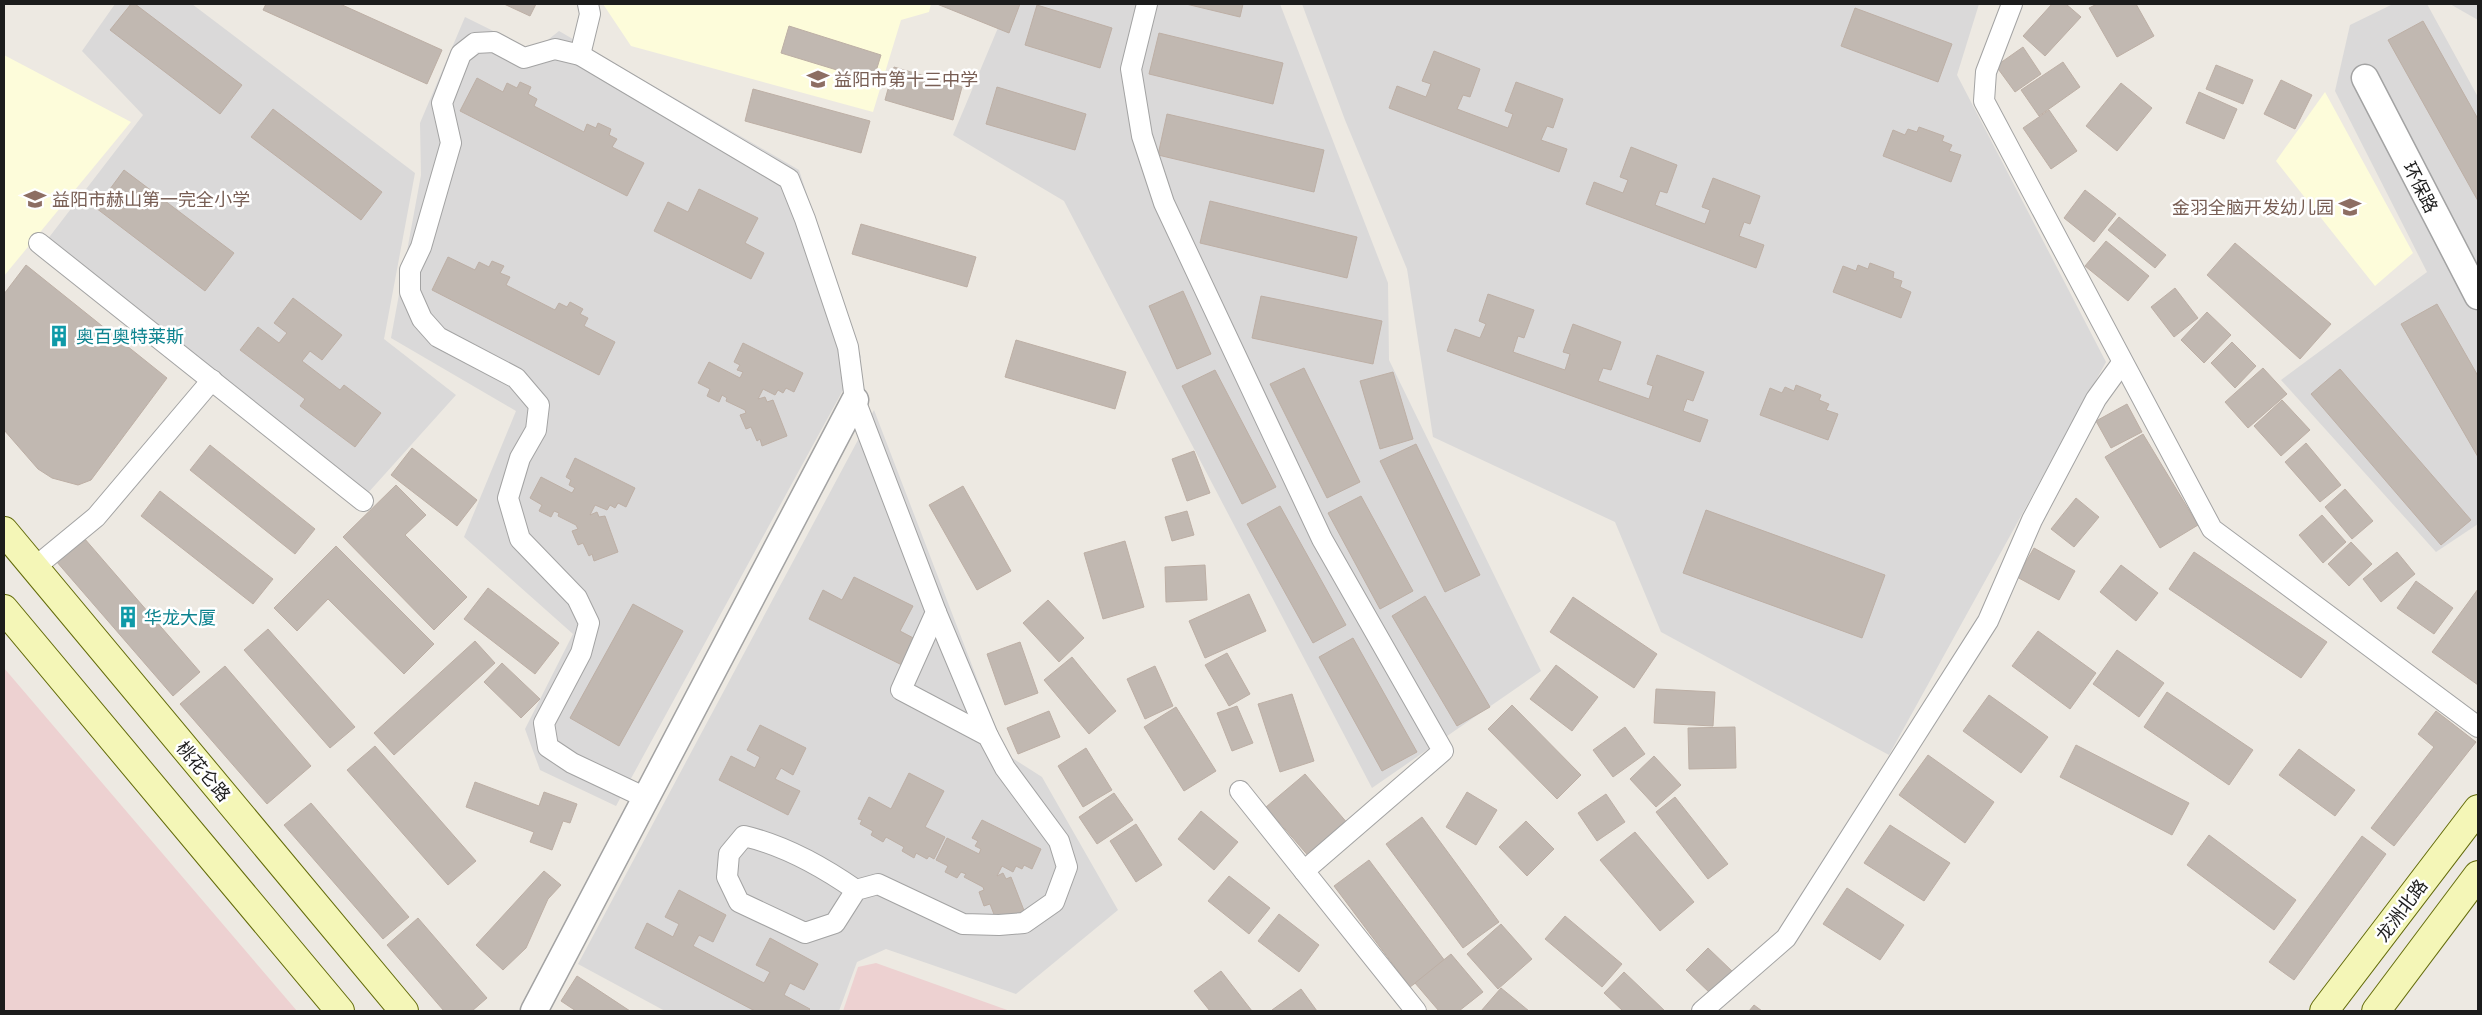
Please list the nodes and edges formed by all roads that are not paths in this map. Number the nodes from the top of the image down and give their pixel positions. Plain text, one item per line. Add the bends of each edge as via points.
1 (588, 4) edge
2 (1147, 4) edge
3 (2012, 4) edge
4 (580, 55) junction
5 (2365, 78) dead end
6 (39, 243) dead end
7 (2478, 296) edge
8 (2122, 364) junction
9 (212, 380) junction
10 (855, 400) junction
11 (363, 501) dead end
12 (4, 531) edge
13 (34, 568) junction
14 (4, 608) edge
15 (936, 612) junction
16 (2478, 727) edge
17 (988, 736) junction
18 (1240, 791) dead end
19 (646, 798) junction
20 (2478, 809) edge
21 (1304, 872) junction
22 (2478, 875) edge
23 (856, 890) junction
24 (340, 1011) edge
25 (404, 1011) edge
26 (534, 1011) edge
27 (1416, 1011) edge
28 (1702, 1011) edge
29 (2324, 1011) edge
30 (2376, 1011) edge

1 - 4 street via 590,14
2 - 21 street via 1131,70 1142,136 1164,203 1322,539 1443,751
3 - 8 street via 1986,72 1984,101
4 - 10 street via 789,179 848,347
4 - 19 street via 555,49 524,58 494,42 475,43 461,54 442,102 451,142 421,247 410,270 410,292 422,319 438,336 516,378 539,406 536,430 520,458 508,498 520,539 577,598 590,623 581,654 544,723 548,747 572,763
5 - 7 street, 环保路
6 - 9 street
8 - 16 street via 2212,529
8 - 28 street via 2096,399 2032,520 1988,621 1786,938
9 - 11 street
9 - 13 street via 96,517
10 - 15 street
10 - 19 street
12 - 13 main road, 桃花仑路
13 - 25 main road, 桃花仑路
14 - 24 main road
15 - 17 street
15 - 17 street via 901,690
17 - 23 street via 1005,768 1059,841 1067,867 1054,902 1024,923 964,924 878,884
18 - 21 street
19 - 26 street
20 - 29 main road, 龙洲北路
21 - 27 street
22 - 30 main road
23 - 23 street via 835,923 805,933 739,902 727,877 729,854 744,836 766,840 838,877

